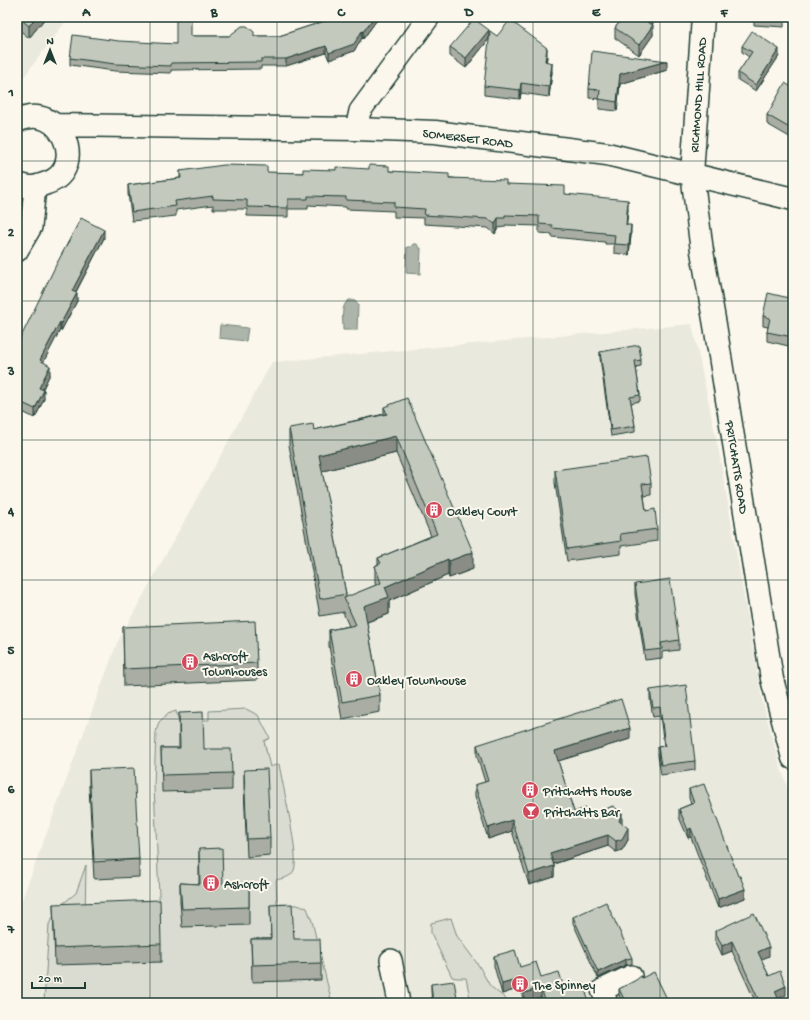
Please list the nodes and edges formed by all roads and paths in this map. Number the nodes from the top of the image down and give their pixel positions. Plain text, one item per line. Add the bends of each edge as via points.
1 (429, 17) edge
2 (703, 17) edge
3 (17, 104) edge
4 (26, 119) edge
5 (55, 125) junction
6 (138, 125) junction
7 (356, 129) junction
8 (68, 151) junction
9 (692, 174) junction
10 (26, 186) edge
11 (793, 199) edge
12 (17, 251) edge
13 (793, 758) edge
14 (391, 960) dead end
15 (632, 976) dead end
16 (399, 1003) edge
17 (607, 1003) edge

1 - 7 street via 360,111
2 - 9 street, RICHMOND HILL ROAD
3 - 4 street
4 - 5 street via 44,119
5 - 6 street, SOMERSET ROAD
5 - 8 street via 64,136
6 - 7 street, SOMERSET ROAD
6 - 8 street, SOMERSET ROAD via 96,134
7 - 9 street, SOMERSET ROAD via 435,132 607,154
8 - 10 street via 66,163 53,181
9 - 11 street, SOMERSET ROAD
9 - 13 street, PRITCHATTS ROAD via 702,251 772,679
10 - 12 street via 31,227
14 - 16 street
15 - 17 street via 602,990

